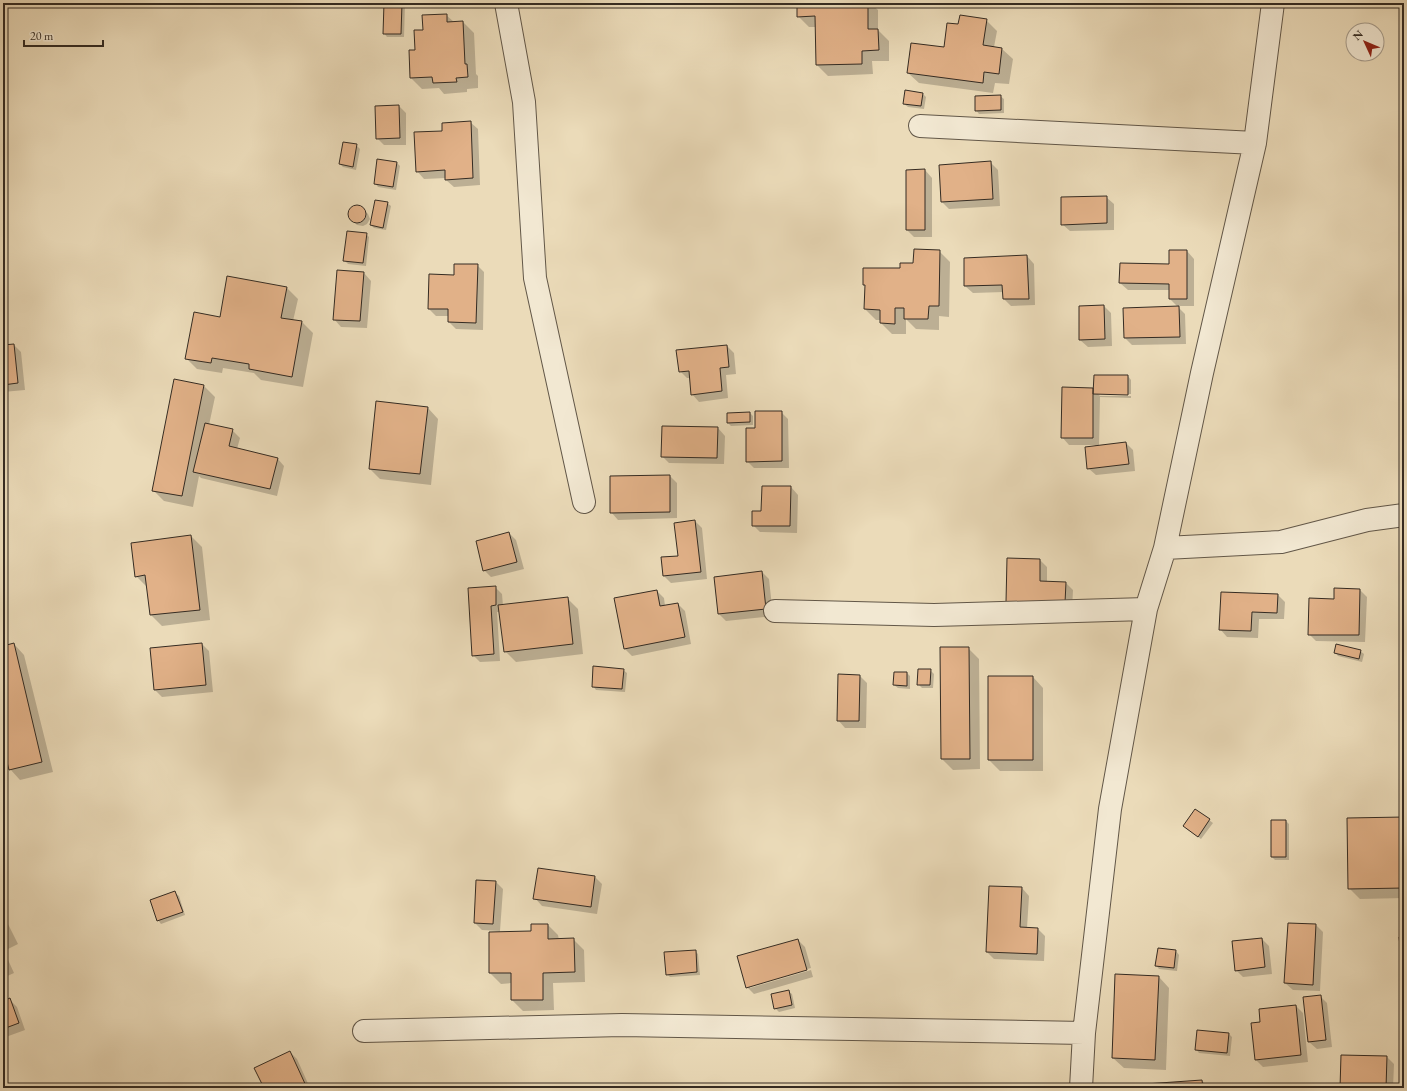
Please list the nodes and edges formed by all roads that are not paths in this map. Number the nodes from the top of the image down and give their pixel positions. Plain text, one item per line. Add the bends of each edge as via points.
1 (506, 3) edge
2 (1273, 3) edge
3 (920, 126) dead end
4 (1255, 143) junction
5 (584, 502) dead end
6 (1404, 515) edge
7 (1165, 548) junction
8 (1146, 608) junction
9 (775, 611) dead end
10 (364, 1031) dead end
11 (1084, 1033) junction
12 (1081, 1088) edge

1 - 5 street via 524,102 535,278
2 - 4 street
3 - 4 street
4 - 7 street
6 - 7 street via 1367,520 1281,542
7 - 8 street
8 - 9 street via 934,615
8 - 11 street via 1110,809
10 - 11 street via 622,1025
11 - 12 street

